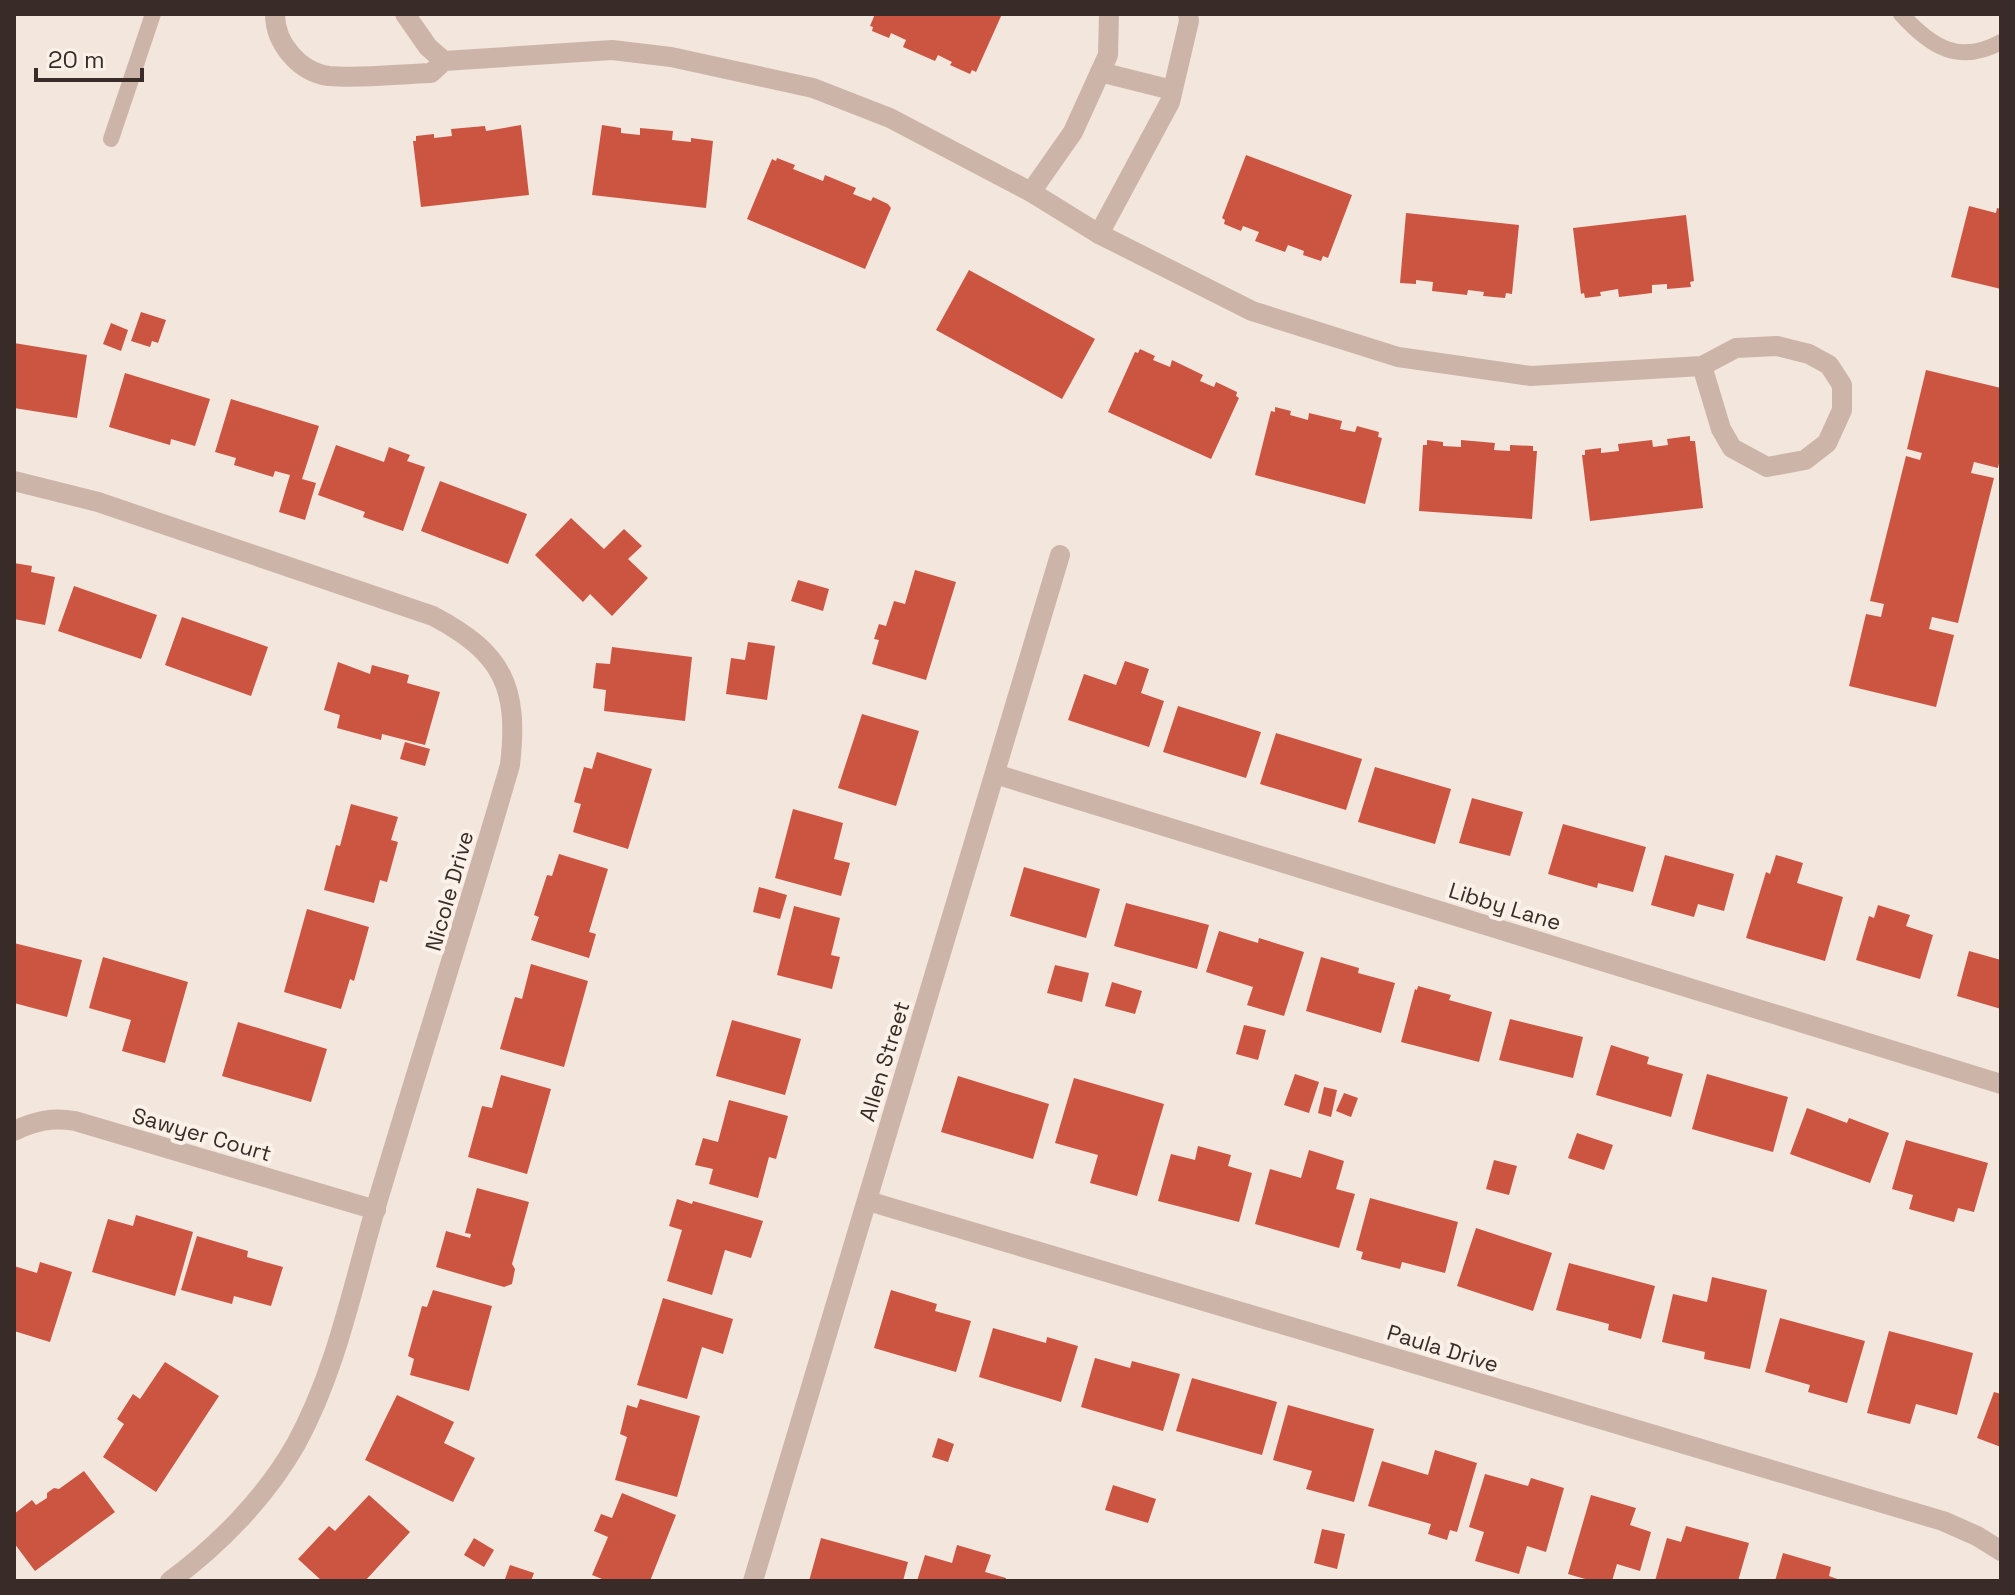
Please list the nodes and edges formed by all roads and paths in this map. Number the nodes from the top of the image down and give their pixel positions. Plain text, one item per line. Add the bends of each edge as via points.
1 (153, 14) edge
2 (275, 14) edge
3 (405, 14) edge
4 (1109, 14) edge
5 (1188, 14) edge
6 (1901, 14) edge
7 (2001, 42) edge
8 (444, 61) junction
9 (1100, 72) junction
10 (1172, 90) junction
11 (111, 139) dead end
12 (1031, 192) junction
13 (1099, 234) junction
14 (1702, 366) junction
15 (14, 481) edge
16 (1060, 555) dead end
17 (995, 774) junction
18 (2001, 1084) edge
19 (14, 1131) edge
20 (868, 1201) junction
21 (376, 1210) junction
22 (2001, 1551) edge
23 (170, 1581) edge
24 (753, 1581) edge

1 - 11 lane
2 - 8 street via 277,34 288,52 326,76 431,73
3 - 8 street
4 - 9 street via 1108,55
5 - 10 street
6 - 7 lane via 1944,49 1973,53
8 - 12 street via 612,50 741,71 813,88 890,118
9 - 10 street
9 - 12 street via 1073,132
10 - 13 street
12 - 13 street
13 - 14 street via 1252,311 1398,357 1531,376
14 - 14 street via 1732,448 1767,467 1805,460 1827,443 1842,410 1842,385 1829,365 1777,346 1736,348
15 - 21 street, Nicole Drive via 98,502 433,616 462,631 501,673 511,699 510,765
16 - 17 street, Allen Street
17 - 18 street, Libby Lane
17 - 20 street, Allen Street
19 - 21 street, Sawyer Court via 43,1120 75,1121
20 - 22 street, Paula Drive via 1943,1521
20 - 24 street, Allen Street
21 - 23 street, Nicole Drive via 337,1347 295,1446 256,1501

